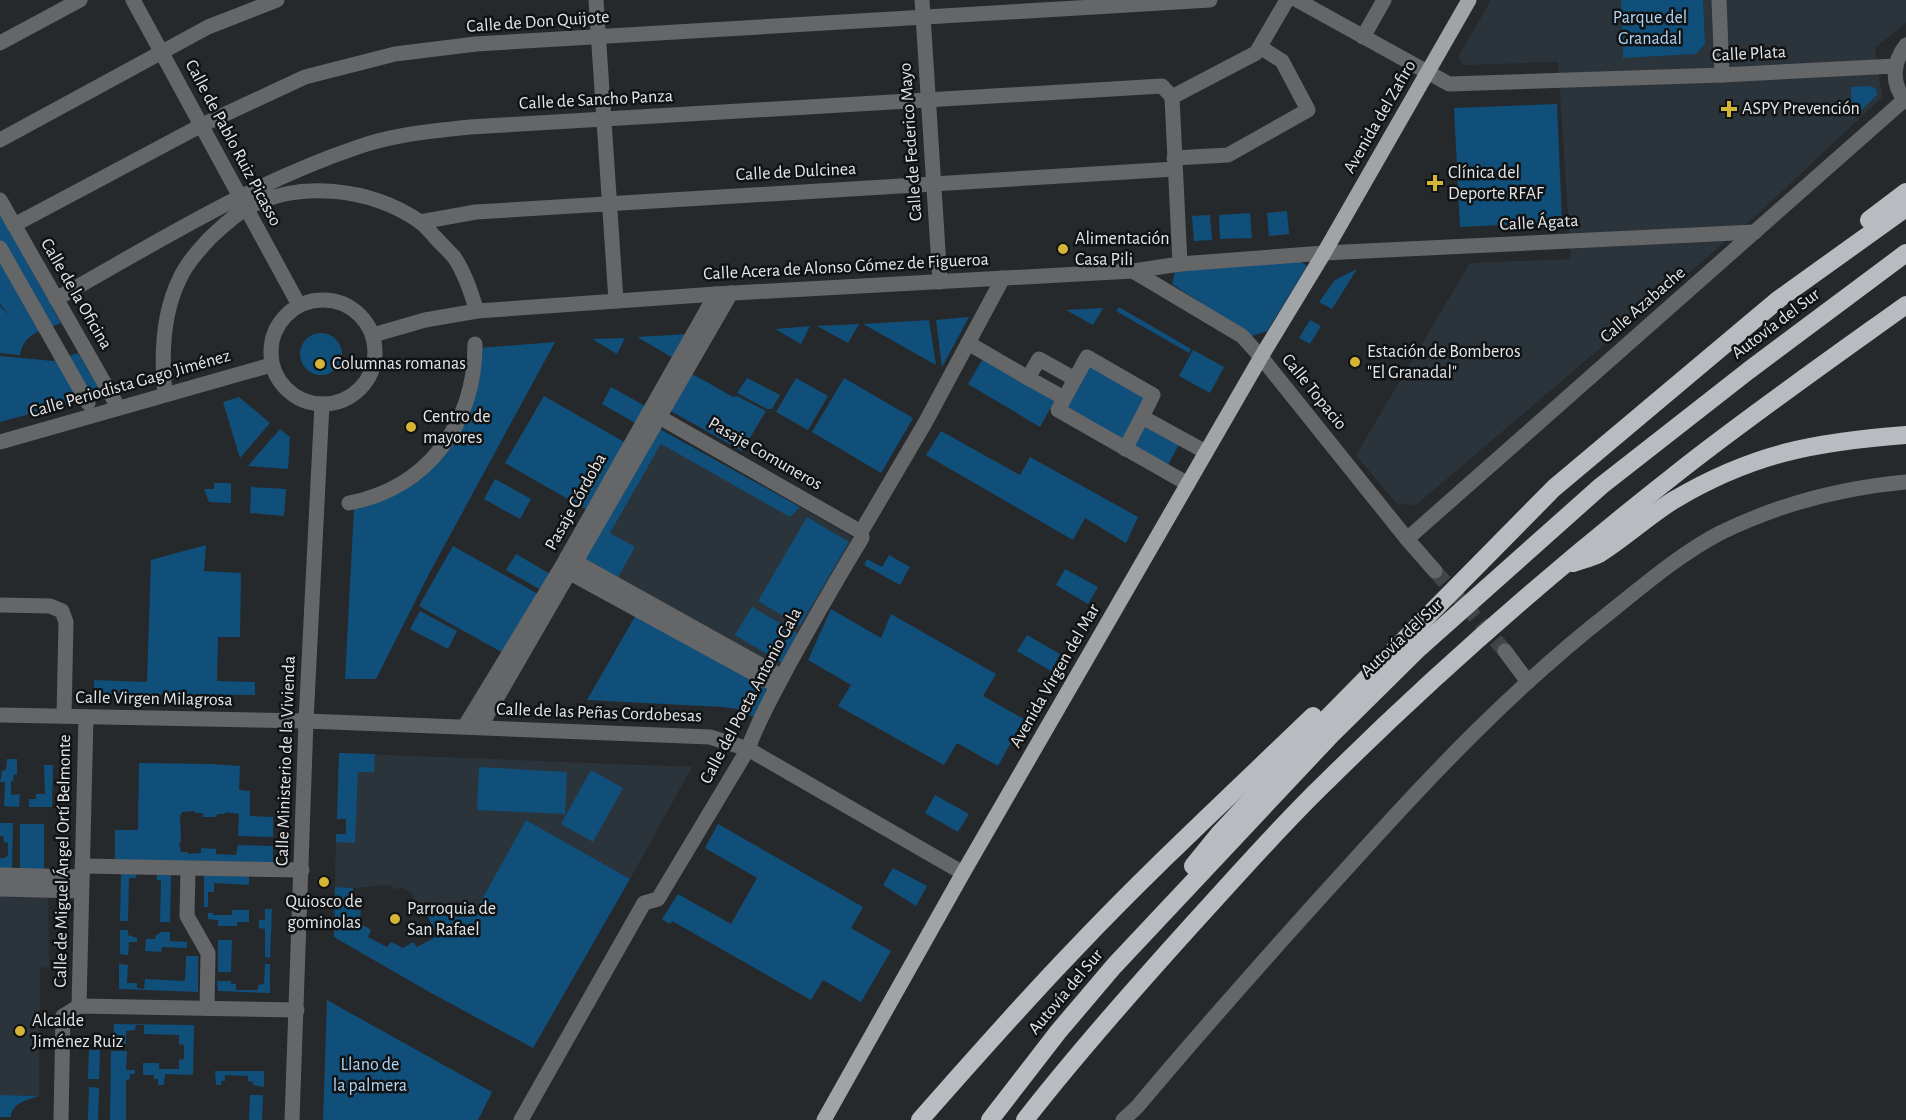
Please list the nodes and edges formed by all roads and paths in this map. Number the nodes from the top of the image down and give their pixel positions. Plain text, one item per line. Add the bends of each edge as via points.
1 (80, 0) edge
2 (133, 0) edge
3 (277, 0) edge
4 (596, 0) edge
5 (922, 0) edge
6 (1210, 0) edge
7 (1287, 0) edge
8 (1297, 0) edge
9 (1384, 0) edge
10 (1469, 0) edge
11 (1719, 0) edge
12 (922, 16) junction
13 (1363, 37) junction
14 (599, 38) junction
15 (0, 43) edge
16 (1906, 45) edge
17 (1260, 47) junction
18 (161, 51) junction
19 (1895, 66) junction
20 (1427, 74) junction
21 (1722, 75) junction
22 (1172, 97) junction
23 (928, 99) junction
24 (1905, 101) edge
25 (603, 120) junction
26 (202, 124) junction
27 (0, 140) edge
28 (1175, 163) junction
29 (933, 184) junction
30 (1906, 192) edge
31 (0, 201) edge
32 (243, 202) junction
33 (609, 203) junction
34 (1906, 208) edge
35 (420, 222) junction
36 (14, 225) junction
37 (1755, 232) junction
38 (0, 248) edge
39 (1906, 253) edge
40 (1324, 254) junction
41 (1180, 264) junction
42 (1133, 272) junction
43 (1003, 278) junction
44 (940, 282) junction
45 (731, 293) junction
46 (716, 294) junction
47 (1779, 298) junction
48 (56, 299) junction
49 (616, 301) junction
50 (299, 305) junction
51 (1906, 305) edge
52 (477, 311) junction
53 (373, 335) junction
54 (968, 343) junction
55 (475, 344) dead end
56 (1261, 357) junction
57 (272, 365) junction
58 (1028, 378) junction
59 (1075, 379) junction
60 (165, 394) junction
61 (1064, 399) junction
62 (88, 403) dead end
63 (322, 404) junction
64 (118, 407) junction
65 (655, 414) junction
66 (1142, 417) junction
67 (1906, 435) edge
68 (0, 442) edge
69 (1125, 449) junction
70 (1206, 452) junction
71 (1906, 482) edge
72 (1188, 484) junction
73 (1554, 488) junction
74 (348, 503) dead end
75 (861, 532) junction
76 (1407, 539) junction
77 (569, 565) junction
78 (1559, 569) junction
79 (1435, 571) tunnel mouth
80 (0, 605) edge
81 (1505, 651) tunnel mouth
82 (780, 682) junction
83 (1528, 682) junction
84 (0, 715) edge
85 (64, 716) junction
86 (86, 717) junction
87 (306, 721) junction
88 (472, 727) junction
89 (748, 749) junction
90 (188, 869) junction
91 (302, 870) junction
92 (963, 873) junction
93 (0, 875) edge
94 (82, 878) junction
95 (26, 883) junction
96 (0, 889) edge
97 (1114, 966) junction
98 (79, 1006) junction
99 (207, 1008) junction
100 (297, 1010) junction
101 (61, 1120) edge
102 (292, 1120) edge
103 (521, 1120) edge
104 (824, 1120) edge
105 (920, 1120) edge
106 (990, 1120) edge
107 (1026, 1120) edge
108 (1123, 1120) edge

1 - 15 street
2 - 18 street, Calle de Pablo Ruiz Picasso
3 - 18 street via 208,27
4 - 14 street
5 - 12 street, Calle de Federico Mayo
6 - 12 street, Calle de Don Quijote
7 - 17 street
8 - 13 street
9 - 13 street
10 - 20 main road, Avenida del Zafiro
11 - 21 street
12 - 14 street, Calle de Don Quijote
12 - 23 street, Calle de Federico Mayo
13 - 20 street
14 - 25 street
14 - 26 street, Calle de Don Quijote via 476,44 395,54 305,77
16 - 19 street
17 - 22 street via 1256,53
17 - 28 street, Calle de Dulcinea via 1282,62 1308,110 1228,155
18 - 26 street, Calle de Pablo Ruiz Picasso
18 - 27 street
19 - 21 street, Calle Plata
19 - 24 street via 1898,89
20 - 21 street, Calle Plata via 1449,84
20 - 40 main road, Avenida del Zafiro
22 - 23 street, Calle de Sancho Panza via 1162,86
22 - 28 street
23 - 25 street, Calle de Sancho Panza
23 - 29 street, Calle de Federico Mayo
24 - 37 street, Calle Azabache
25 - 32 street, Calle de Sancho Panza via 470,127 360,146 290,172
25 - 33 street
26 - 32 street, Calle de Pablo Ruiz Picasso
26 - 36 street, Calle de Don Quijote
28 - 29 street, Calle de Dulcinea
28 - 41 street
29 - 33 street, Calle de Dulcinea
29 - 44 street, Calle de Federico Mayo
30 - 47 highway
31 - 36 street, Calle de la Oficina
32 - 35 street via 305,191 350,192
32 - 48 street, Calle de Sancho Panza
32 - 50 street, Calle de Pablo Ruiz Picasso
32 - 60 street via 180,277 167,313 161,363
33 - 35 street, Calle de Dulcinea via 476,212
33 - 49 street
34 - 47 highway
35 - 52 street via 454,258
36 - 48 street, Calle de la Oficina
37 - 40 street, Calle Ágata
37 - 76 street, Calle Azabache
38 - 62 street
39 - 97 highway, Autovía del Sur via 1601,486 1417,650 1331,735
40 - 41 street, Calle Acera de Alonso Gómez de Figueroa
40 - 56 main road, Avenida Virgen del Mar
41 - 42 street, Calle Acera de Alonso Gómez de Figueroa
42 - 43 street, Calle Acera de Alonso Gómez de Figueroa
42 - 56 street, Calle Topacio via 1242,336
43 - 44 street, Calle Acera de Alonso Gómez de Figueroa
43 - 54 street, Calle del Poeta Antonio Gala
44 - 45 street, Calle Acera de Alonso Gómez de Figueroa
45 - 46 street, Calle Acera de Alonso Gómez de Figueroa
45 - 65 street
46 - 49 street, Calle Acera de Alonso Gómez de Figueroa
46 - 65 street, Pasaje Córdoba
47 - 73 highway
48 - 64 street, Calle de la Oficina
49 - 52 street, Calle Acera de Alonso Gómez de Figueroa
50 - 53 street via 334,300 364,319
50 - 57 street via 285,315 275,330 270,347
51 - 78 highway via 1686,465
52 - 53 street, Calle Acera de Alonso Gómez de Figueroa
53 - 63 street via 373,368 365,383 339,402
54 - 58 street
54 - 75 street, Calle del Poeta Antonio Gala
55 - 74 street via 471,387 452,434 409,478 380,494
56 - 70 main road, Avenida Virgen del Mar
56 - 76 street, Calle Topacio
57 - 60 street, Calle Periodista Gago Jiménez
57 - 63 street via 290,393
58 - 59 street via 1039,359
58 - 61 street
59 - 61 street
59 - 66 street via 1087,357 1154,395
60 - 64 street, Calle Periodista Gago Jiménez
61 - 69 street via 1058,410
63 - 87 street, Calle Ministerio de la Vivienda
64 - 68 street, Calle Periodista Gago Jiménez
65 - 75 street, Pasaje Comuneros
65 - 77 street, Pasaje Córdoba
66 - 69 street
66 - 70 street
67 - 78 highway via 1848,439 1799,448 1724,472 1652,513 1598,554
69 - 72 street
70 - 72 main road, Avenida Virgen del Mar
71 - 83 street via 1872,485 1767,511 1718,535 1671,564
72 - 92 main road, Avenida Virgen del Mar
73 - 97 highway via 1328,717 1219,834
73 - 105 highway via 1216,808 1085,939
75 - 82 street, Calle del Poeta Antonio Gala via 862,538
76 - 79 street, Calle Topacio
77 - 82 street
77 - 88 street, Pasaje Córdoba
78 - 107 highway via 1325,782 1136,987
80 - 85 street via 50,606 62,611 66,622
81 - 83 street
82 - 89 street, Calle del Poeta Antonio Gala
83 - 108 street via 1424,784
84 - 85 street, Calle Virgen Milagrosa
85 - 86 street, Calle Virgen Milagrosa
86 - 87 street, Calle Virgen Milagrosa
86 - 94 street, Calle de Miguel Ángel Ortí Belmonte
87 - 88 street, Calle de las Peñas Cordobesas
87 - 91 street, Calle Ministerio de la Vivienda
88 - 89 street, Calle de las Peñas Cordobesas via 710,737
89 - 92 street, Calle de las Peñas Cordobesas
89 - 103 street, Calle del Poeta Antonio Gala via 658,899 644,903
90 - 91 street
90 - 94 street
90 - 99 street via 187,916 208,953
91 - 100 street, Calle Ministerio de la Vivienda
92 - 104 main road, Avenida Virgen del Mar
93 - 95 street
94 - 95 street
94 - 98 street, Calle de Miguel Ángel Ortí Belmonte
95 - 96 street
97 - 106 highway, Autovía del Sur
98 - 99 street, Calle de Miguel Ángel Ortí Belmonte
98 - 101 street, Calle de Miguel Ángel Ortí Belmonte via 63,1016
99 - 100 street, Calle de Miguel Ángel Ortí Belmonte
100 - 102 street, Calle Ministerio de la Vivienda

